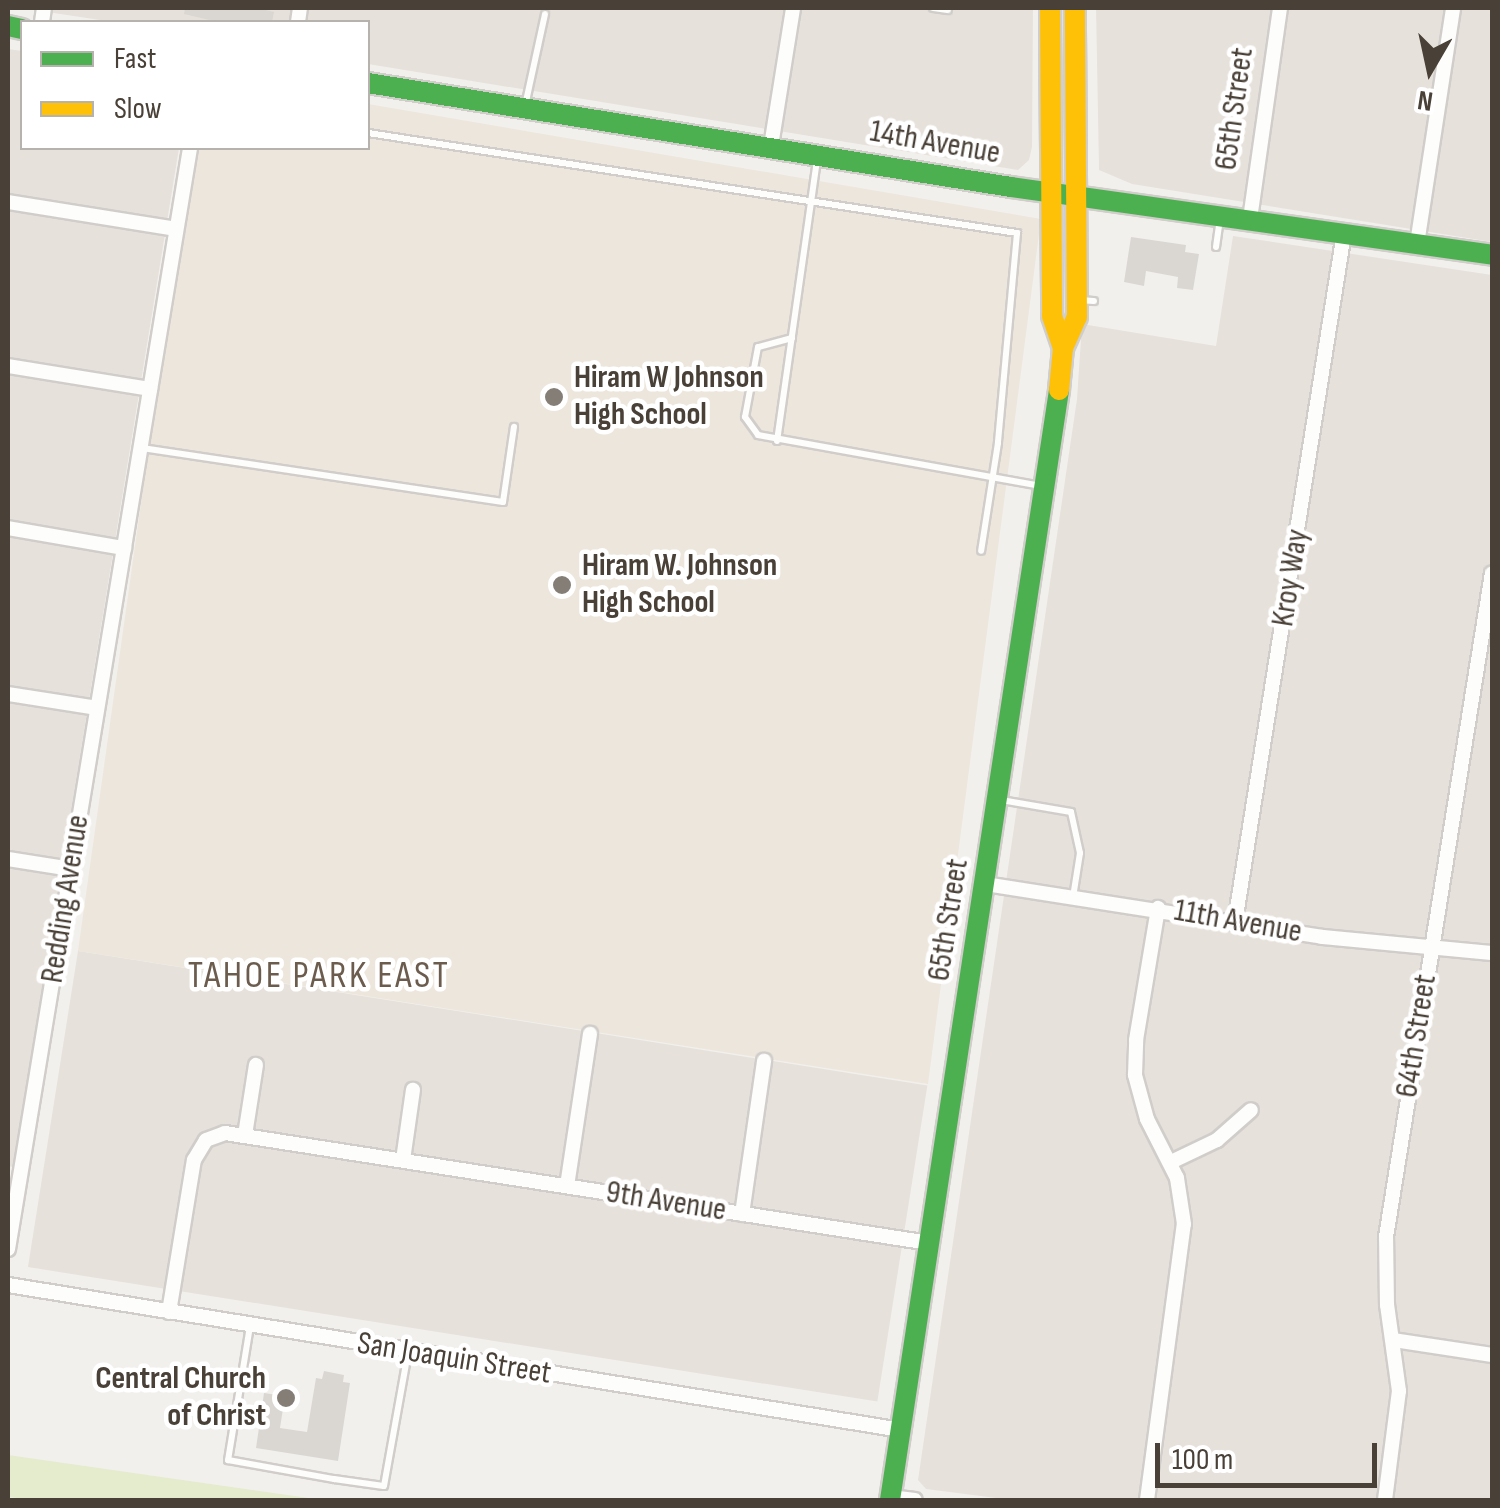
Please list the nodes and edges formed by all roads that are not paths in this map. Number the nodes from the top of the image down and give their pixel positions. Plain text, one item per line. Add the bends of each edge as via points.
1 (793, 8) edge
2 (933, 8) edge
3 (1050, 8) edge
4 (1075, 8) edge
5 (1280, 8) edge
6 (1453, 8) edge
7 (948, 10) dead end
8 (546, 14) dead end
9 (370, 83) edge
10 (524, 107) junction
11 (370, 133) edge
12 (771, 146) junction
13 (190, 150) edge
14 (818, 153) junction
15 (1052, 192) junction
16 (1078, 196) junction
17 (8, 202) edge
18 (811, 204) junction
19 (1220, 215) junction
20 (1250, 220) junction
21 (176, 229) junction
22 (1344, 234) junction
23 (1418, 244) junction
24 (1216, 247) dead end
25 (1492, 255) edge
26 (792, 338) junction
27 (1063, 348) junction
28 (8, 366) edge
29 (150, 388) junction
30 (514, 427) dead end
31 (777, 441) junction
32 (140, 448) junction
33 (991, 480) junction
34 (1042, 486) dead end
35 (8, 528) edge
36 (124, 548) junction
37 (980, 551) dead end
38 (1492, 572) edge
39 (8, 694) edge
40 (97, 708) junction
41 (998, 800) junction
42 (8, 858) edge
43 (70, 869) junction
44 (984, 884) junction
45 (1073, 898) junction
46 (1158, 908) junction
47 (1235, 922) junction
48 (1430, 947) junction
49 (1492, 953) edge
50 (590, 1034) dead end
51 (764, 1060) dead end
52 (256, 1064) dead end
53 (414, 1090) dead end
54 (1251, 1110) dead end
55 (245, 1135) junction
56 (403, 1160) junction
57 (1170, 1162) junction
58 (568, 1186) junction
59 (12, 1192) edge
60 (742, 1214) junction
61 (930, 1242) junction
62 (8, 1249) edge
63 (8, 1285) edge
64 (169, 1312) junction
65 (250, 1325) junction
66 (1393, 1340) junction
67 (408, 1352) junction
68 (1492, 1355) edge
69 (901, 1430) junction
70 (890, 1499) edge
71 (915, 1500) edge
72 (1146, 1500) edge
73 (1385, 1500) edge

1 - 12 street
2 - 7 lane
3 - 15 main road, 65th Street
4 - 16 main road, 65th Street
5 - 20 street, 65th Street
6 - 23 street
8 - 10 lane
9 - 10 main road, 14th Avenue
10 - 12 main road, 14th Avenue
11 - 18 lane
12 - 14 main road, 14th Avenue
13 - 21 street, Redding Avenue
14 - 15 main road, 14th Avenue
14 - 18 lane
15 - 16 main road, 14th Avenue
15 - 27 main road, 65th Street via 1052,316
16 - 19 main road, 14th Avenue
16 - 27 main road, 65th Street via 1086,300
17 - 21 street
18 - 26 lane
18 - 33 lane via 1017,233
19 - 20 main road, 14th Avenue
19 - 24 lane
20 - 22 main road, 14th Avenue
21 - 29 street, Redding Avenue
22 - 23 main road, 14th Avenue
22 - 47 street, Kroy Way
23 - 25 main road, 14th Avenue
26 - 31 lane
26 - 31 lane via 758,347 746,417 758,435
27 - 41 main road, 65th Street
28 - 29 street
29 - 32 street, Redding Avenue
30 - 32 lane via 503,502
31 - 33 lane
32 - 36 street, Redding Avenue
33 - 34 lane
33 - 37 lane
35 - 36 street
36 - 40 street, Redding Avenue
38 - 48 street, 64th Street
39 - 40 street
40 - 43 street, Redding Avenue
41 - 44 main road, 65th Street
41 - 45 lane via 1071,812 1080,853
42 - 43 street
43 - 59 street, Redding Avenue
44 - 45 street, 11th Avenue
44 - 61 main road, 65th Street
45 - 46 street, 11th Avenue
46 - 47 street, 11th Avenue
46 - 57 street via 1135,1075 1146,1119
47 - 48 street, 11th Avenue
48 - 49 street, 11th Avenue
48 - 66 street, 64th Street via 1386,1237
50 - 58 street
51 - 60 street
52 - 55 street
53 - 56 street
54 - 57 street via 1217,1140
55 - 56 street, 9th Avenue
55 - 64 street, 9th Avenue via 215,1134 199,1148
56 - 58 street, 9th Avenue
57 - 72 street via 1184,1224
58 - 60 street, 9th Avenue
59 - 62 street, Redding Avenue
60 - 61 street, 9th Avenue
61 - 69 main road, 65th Street
63 - 64 street, San Joaquin Street
64 - 65 street, San Joaquin Street
65 - 67 street, San Joaquin Street
65 - 67 lane via 228,1460 384,1486
66 - 68 street
66 - 73 street, 64th Street via 1398,1404
67 - 69 street, San Joaquin Street
69 - 70 main road, 65th Street
70 - 71 street

